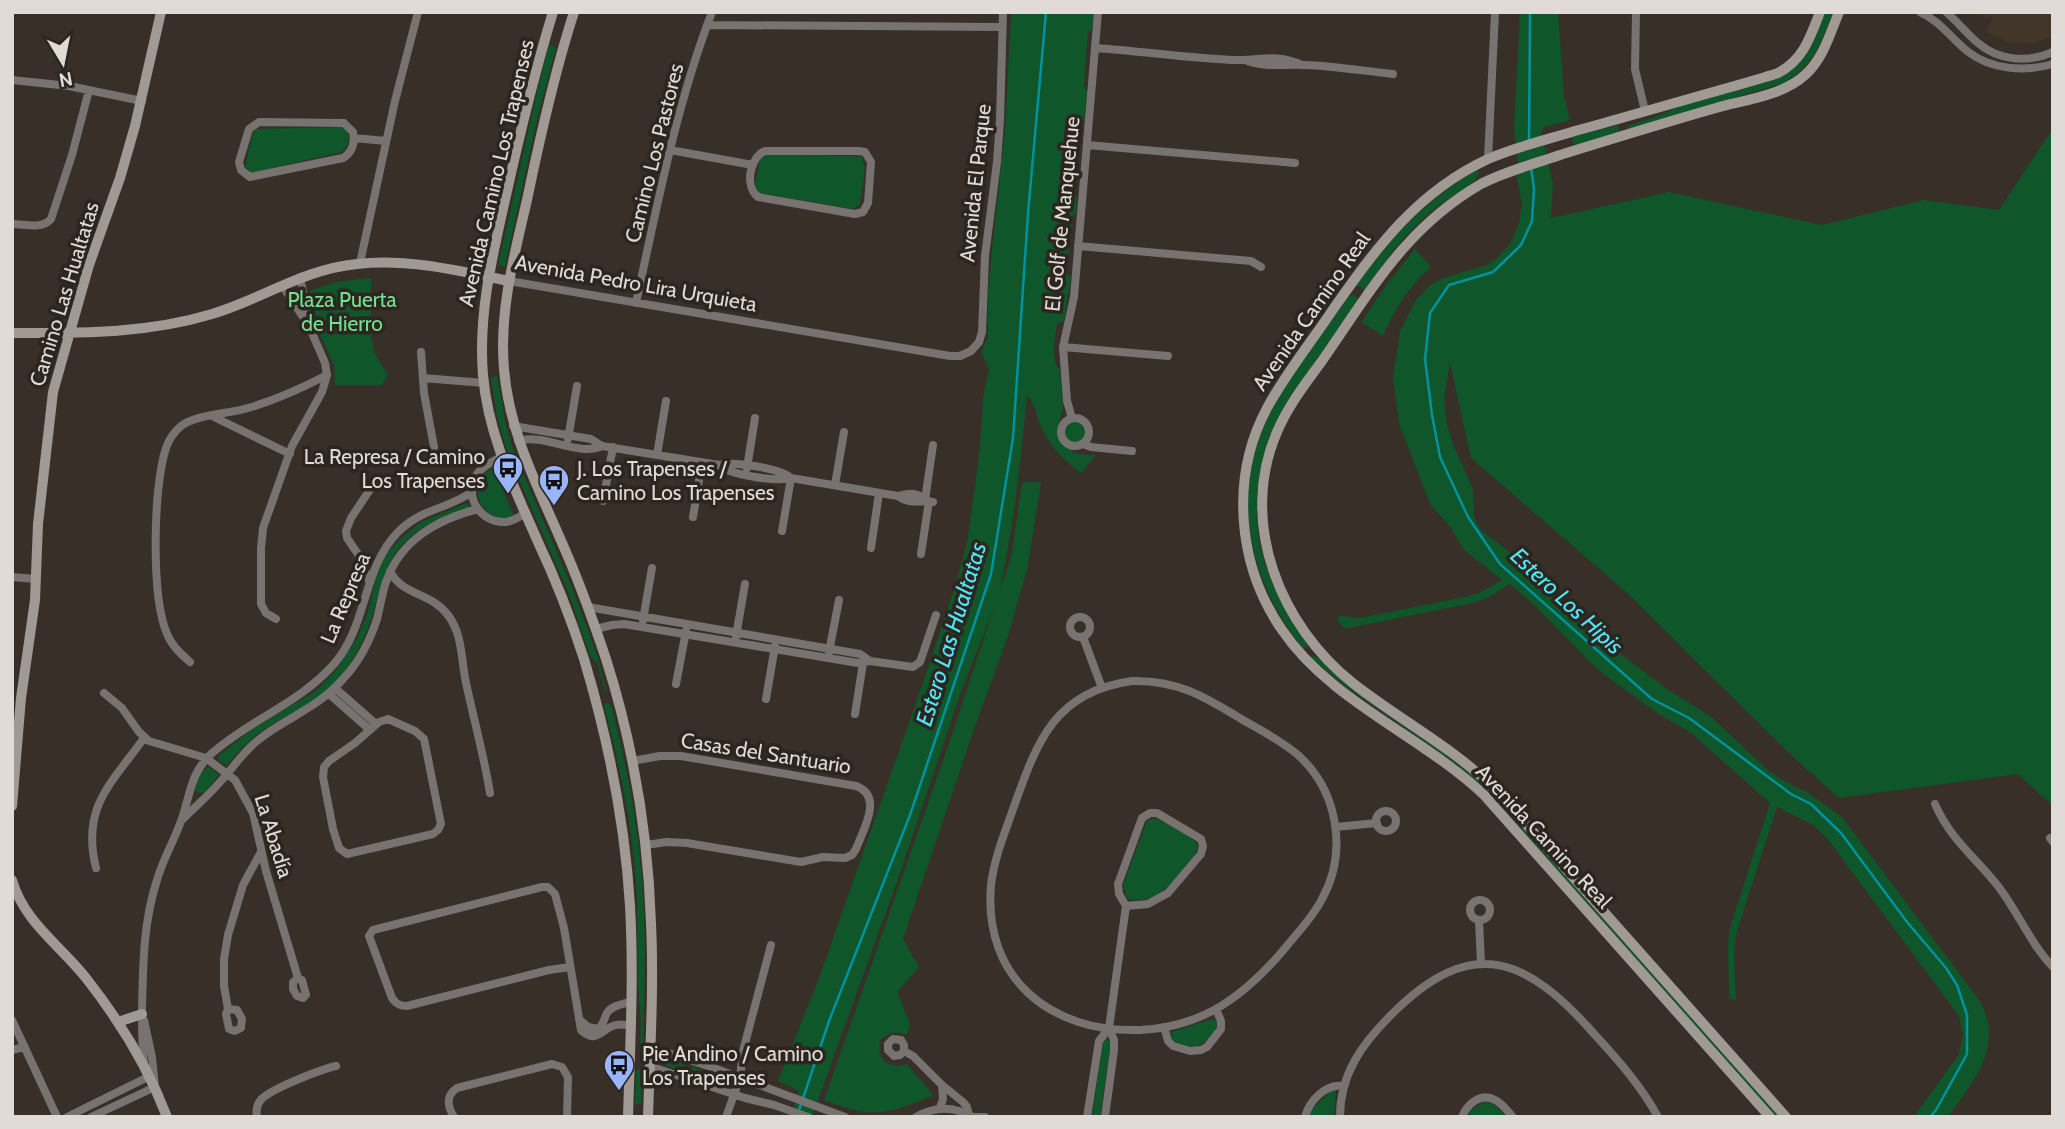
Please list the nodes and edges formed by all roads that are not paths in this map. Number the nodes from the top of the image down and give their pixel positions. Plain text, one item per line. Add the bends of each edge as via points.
1 (161, 12) edge
2 (418, 12) edge
3 (554, 12) edge
4 (574, 12) edge
5 (712, 12) edge
6 (1003, 12) edge
7 (1098, 12) edge
8 (1495, 12) edge
9 (1636, 12) edge
10 (1820, 12) edge
11 (1839, 12) edge
12 (1920, 12) edge
13 (1946, 12) edge
14 (707, 25) junction
15 (1002, 27) junction
16 (547, 31) junction
17 (565, 44) junction
18 (1095, 48) junction
19 (2053, 52) edge
20 (2053, 64) edge
21 (1393, 74) dead end
22 (12, 80) edge
23 (89, 90) junction
24 (142, 101) junction
25 (1644, 111) junction
26 (1631, 116) junction
27 (1626, 134) junction
28 (354, 138) junction
29 (386, 141) junction
30 (1087, 145) junction
31 (670, 150) junction
32 (1488, 159) junction
33 (1295, 163) dead end
34 (753, 165) junction
35 (1471, 191) junction
36 (12, 224) edge
37 (1078, 246) junction
38 (360, 263) junction
39 (1261, 267) dead end
40 (300, 277) junction
41 (488, 277) junction
42 (509, 281) junction
43 (282, 285) junction
44 (1348, 290) junction
45 (1363, 301) junction
46 (636, 303) junction
47 (309, 326) junction
48 (12, 333) edge
49 (69, 333) junction
50 (1063, 346) junction
51 (421, 352) dead end
52 (968, 353) joint
53 (1168, 356) dead end
54 (327, 375) junction
55 (423, 378) junction
56 (484, 383) junction
57 (577, 386) dead end
58 (666, 401) dead end
59 (212, 416) junction
60 (755, 418) dead end
61 (1072, 418) junction
62 (513, 426) junction
63 (844, 432) dead end
64 (568, 440) junction
65 (518, 442) junction
66 (1083, 444) junction
67 (933, 446) dead end
68 (434, 447) dead end
69 (613, 447) junction
70 (1132, 451) dead end
71 (290, 454) junction
72 (657, 455) junction
73 (501, 457) junction
74 (702, 462) junction
75 (746, 470) junction
76 (791, 478) junction
77 (377, 479) dead end
78 (835, 485) junction
79 (472, 492) junction
80 (879, 493) junction
81 (603, 501) dead end
82 (929, 501) junction
83 (478, 509) junction
84 (526, 513) junction
85 (692, 517) dead end
86 (782, 531) dead end
87 (871, 548) dead end
88 (382, 553) junction
89 (920, 554) dead end
90 (362, 560) junction
91 (652, 568) dead end
92 (390, 571) junction
93 (12, 577) edge
94 (36, 579) junction
95 (369, 582) junction
96 (745, 584) dead end
97 (402, 587) junction
98 (383, 593) junction
99 (839, 600) dead end
100 (588, 607) junction
101 (936, 615) dead end
102 (644, 617) junction
103 (276, 619) dead end
104 (687, 624) junction
105 (642, 627) junction
106 (596, 629) junction
107 (737, 633) junction
108 (685, 634) junction
109 (1083, 637) dead end
110 (735, 643) junction
111 (775, 644) junction
112 (1316, 646) junction
113 (1300, 653) junction
114 (829, 654) junction
115 (190, 662) dead end
116 (866, 662) junction
117 (676, 684) dead end
118 (1102, 688) junction
119 (593, 689) junction
120 (332, 691) junction
121 (104, 693) dead end
122 (616, 696) junction
123 (766, 699) dead end
124 (855, 714) dead end
125 (373, 727) junction
126 (144, 737) junction
127 (206, 758) junction
128 (632, 761) junction
129 (228, 773) junction
130 (490, 793) dead end
131 (12, 803) edge
132 (1935, 804) dead end
133 (181, 821) junction
134 (1377, 823) dead end
135 (1336, 827) junction
136 (646, 845) junction
137 (261, 852) junction
138 (96, 868) dead end
139 (12, 880) edge
140 (1126, 906) junction
141 (1479, 920) dead end
142 (771, 945) dead end
143 (1481, 964) junction
144 (570, 967) junction
145 (2053, 967) edge
146 (299, 978) dead end
147 (630, 1002) junction
148 (228, 1009) dead end
149 (1216, 1009) junction
150 (142, 1014) junction
151 (579, 1019) junction
152 (12, 1020) edge
153 (118, 1022) junction
154 (630, 1026) junction
155 (1164, 1027) junction
156 (1109, 1028) junction
157 (629, 1046) junction
158 (24, 1047) junction
159 (650, 1047) junction
160 (12, 1050) edge
161 (904, 1051) dead end
162 (336, 1066) dead end
163 (649, 1066) junction
164 (149, 1076) junction
165 (740, 1078) junction
166 (942, 1085) junction
167 (1343, 1086) junction
168 (734, 1094) junction
169 (89, 1105) junction
170 (940, 1108) junction
171 (93, 1116) edge
172 (972, 1116) edge
173 (57, 1117) edge
174 (67, 1117) edge
175 (167, 1117) edge
176 (257, 1117) edge
177 (454, 1117) edge
178 (568, 1117) edge
179 (628, 1117) edge
180 (648, 1117) edge
181 (726, 1117) edge
182 (808, 1117) edge
183 (845, 1117) edge
184 (916, 1117) edge
185 (985, 1117) edge
186 (1087, 1117) edge
187 (1105, 1117) edge
188 (1305, 1117) edge
189 (1340, 1117) edge
190 (1462, 1117) edge
191 (1513, 1117) edge
192 (1658, 1117) edge
193 (1769, 1117) edge
194 (1786, 1117) edge

1 - 24 main road, Camino Las Hualtatas
2 - 29 street
3 - 16 main road, Avenida Camino Los Trapenses
4 - 17 main road, Avenida Camino Los Trapenses
5 - 14 street, Camino Los Pastores
6 - 15 street, Avenida El Parque
7 - 18 street, El Golf de Manquehue
8 - 32 street
9 - 25 street via 1635,69
10 - 25 main road, Avenida Camino Real via 1804,50 1784,69
11 - 27 main road via 1821,55 1792,85
12 - 20 street via 1987,62 2019,69
13 - 19 street via 1976,41 2001,55 2030,58
14 - 15 street
14 - 31 street, Camino Los Pastores
15 - 52 street, Avenida El Parque via 1000,120 982,332
16 - 17 main road via 555,43
16 - 41 main road, Avenida Camino Los Trapenses
17 - 42 main road, Avenida Camino Los Trapenses
18 - 21 street via 1245,60 1263,57
18 - 30 street, El Golf de Manquehue
22 - 23 street
23 - 24 street
23 - 36 street via 51,219 40,226
24 - 49 main road, Camino Las Hualtatas
25 - 26 main road, Avenida Camino Real
26 - 27 main road
26 - 32 main road, Avenida Camino Real
27 - 35 main road, Avenida Camino Real via 1511,171
28 - 28 street via 351,129 340,122 256,123 248,132 240,166 254,178 339,159 351,150
28 - 29 street
29 - 38 street
30 - 33 street
30 - 37 street, El Golf de Manquehue
31 - 34 street
31 - 46 street, Camino Los Pastores
32 - 35 main road
32 - 44 main road, Avenida Camino Real via 1416,207 1385,238
34 - 34 street via 750,187 758,197 855,214 867,206 871,162 861,151 765,151 756,156
35 - 45 main road, Avenida Camino Real via 1419,231
37 - 39 street via 1251,261
37 - 50 street, El Golf de Manquehue
38 - 40 main road, Avenida Pedro Lira Urquieta
38 - 41 main road, Avenida Pedro Lira Urquieta via 410,264
40 - 43 main road, Avenida Pedro Lira Urquieta
40 - 47 street
41 - 42 main road, Avenida Pedro Lira Urquieta
41 - 56 main road, Avenida Camino Los Trapenses via 482,334
42 - 46 street, Avenida Pedro Lira Urquieta
42 - 62 main road, Avenida Camino Los Trapenses via 503,356
43 - 47 street
43 - 49 main road, Avenida Pedro Lira Urquieta via 180,323
44 - 45 main road
44 - 113 main road, Avenida Camino Real via 1267,409 1252,444 1244,485 1244,530 1255,579 1273,617
45 - 112 main road, Avenida Camino Real via 1287,412 1264,478 1262,519 1269,558 1289,605
46 - 52 street, Avenida Pedro Lira Urquieta via 950,356
47 - 54 street
48 - 49 main road, Avenida Pedro Lira Urquieta
49 - 94 main road, Camino Las Hualtatas via 51,409
50 - 53 street
50 - 61 street, El Golf de Manquehue
51 - 55 street
54 - 59 street via 260,405
54 - 71 street
55 - 56 street
55 - 68 street
56 - 73 main road, Avenida Camino Los Trapenses
57 - 64 street
58 - 72 street
59 - 71 street
59 - 115 street via 186,423 172,435 163,457 159,495 156,563 160,611 169,639
60 - 75 street
61 - 66 street via 1088,425
61 - 66 street via 1063,425 1062,436 1072,446
62 - 64 street
62 - 65 main road, Avenida Camino Los Trapenses
63 - 78 street
64 - 65 street
64 - 69 street via 590,449
65 - 100 main road, Avenida Camino Los Trapenses
66 - 70 street
67 - 82 street
69 - 72 street
69 - 81 street
71 - 103 street via 261,541 261,604
72 - 74 street
73 - 79 street via 476,475
73 - 84 main road, Avenida Camino Los Trapenses
74 - 75 street via 727,471
74 - 85 street
75 - 76 street via 778,480
76 - 78 street
76 - 86 street
77 - 90 street via 346,531
78 - 80 street
79 - 83 street
79 - 88 street, La Represa via 414,519
80 - 82 street via 916,503
80 - 87 street
82 - 89 street
83 - 84 street via 502,522
83 - 92 street, La Represa via 418,536
84 - 119 main road, Avenida Camino Los Trapenses
88 - 90 street
88 - 95 street, La Represa
90 - 95 street
91 - 102 street
92 - 97 street, La Represa
92 - 98 street, La Represa
93 - 94 street
94 - 131 main road, Camino Las Hualtatas
95 - 127 street, La Represa via 352,638 322,678
96 - 107 street
97 - 98 street, La Represa
97 - 130 street, La Represa via 434,601 454,625
98 - 120 street, La Represa via 366,645
99 - 114 street
100 - 102 street
100 - 106 main road, Avenida Camino Los Trapenses
101 - 116 street via 916,666
102 - 104 street
102 - 105 street
104 - 107 street
104 - 108 street
105 - 106 street via 618,624
105 - 108 street
106 - 122 main road, Avenida Camino Los Trapenses
107 - 110 street
107 - 111 street
108 - 110 street
108 - 117 street
109 - 118 street
110 - 111 street
111 - 114 street
111 - 123 street
112 - 113 main road
112 - 194 main road, Avenida Camino Real via 1353,683 1453,753 1494,788
113 - 193 main road, Avenida Camino Real via 1325,677 1484,795
114 - 116 street
116 - 124 street
118 - 135 street via 1144,681 1177,686 1201,695 1284,744 1307,765 1325,791
118 - 156 street via 1062,713 1037,745 998,852 991,902 999,951 1019,984 1053,1011
119 - 122 main road via 603,697
119 - 147 main road, Avenida Camino Los Trapenses via 613,774 626,860
120 - 125 street
120 - 129 street, La Represa via 254,743
121 - 126 street
122 - 128 main road, Avenida Camino Los Trapenses
125 - 125 street via 391,719 424,739 441,824 433,834 347,854 337,845 323,772 329,761
126 - 127 street, La Abadía
126 - 138 street via 94,814 91,842
127 - 129 street, La Abadía
127 - 133 street, La Represa via 192,781
128 - 136 main road, Avenida Camino Los Trapenses
128 - 136 street, Casas del Santuario via 681,756 856,786 868,793 871,802 856,849 845,858 801,862 687,843
129 - 133 street, La Represa
129 - 137 street, La Abadía via 251,807
132 - 145 street via 1954,837 1997,886
133 - 150 street, La Represa via 161,867 147,920
134 - 135 street
135 - 149 street via 1335,864 1321,902 1268,968
136 - 159 main road, Avenida Camino Los Trapenses via 652,953
137 - 146 street, La Abadía
137 - 148 street via 243,885 228,935 224,973
139 - 153 main road via 32,920 86,978
140 - 140 street via 1148,904 1168,893 1201,855 1199,838 1157,813 1144,816 1118,884
140 - 156 street
141 - 143 street
142 - 165 street
143 - 167 street via 1444,973 1410,998 1362,1047
143 - 192 street via 1512,968 1547,988 1621,1063
144 - 144 street via 404,1006 392,998 369,936 373,930 548,887 555,894
144 - 151 street
147 - 151 street via 608,1011 598,1029
147 - 154 main road, Avenida Camino Los Trapenses
149 - 155 street
149 - 155 street via 1221,1029 1200,1050 1173,1046
150 - 153 main road
150 - 164 street, La Represa
150 - 164 street, La Represa via 149,1042
151 - 154 street via 581,1030 590,1036 616,1024
152 - 158 street
153 - 164 main road
154 - 157 main road, Avenida Camino Los Trapenses
155 - 156 street
156 - 186 street via 1099,1041
156 - 187 street via 1114,1050
157 - 163 main road
157 - 179 main road, Avenida Camino Los Trapenses
158 - 160 street
158 - 173 street
159 - 163 main road, Avenida Camino Los Trapenses
159 - 165 street
161 - 166 street
162 - 176 street via 264,1096
163 - 168 street
163 - 180 main road, Avenida Camino Los Trapenses
164 - 169 street
164 - 171 street
164 - 175 main road
165 - 168 street
165 - 183 street
166 - 170 street
166 - 172 street
167 - 188 street via 1323,1091
167 - 189 street
168 - 181 street
168 - 182 street
169 - 171 street
169 - 174 street
170 - 172 street
170 - 184 street
172 - 185 street
177 - 178 street via 448,1099 457,1087 552,1064 567,1073
190 - 191 street via 1473,1102 1486,1097 1497,1100

